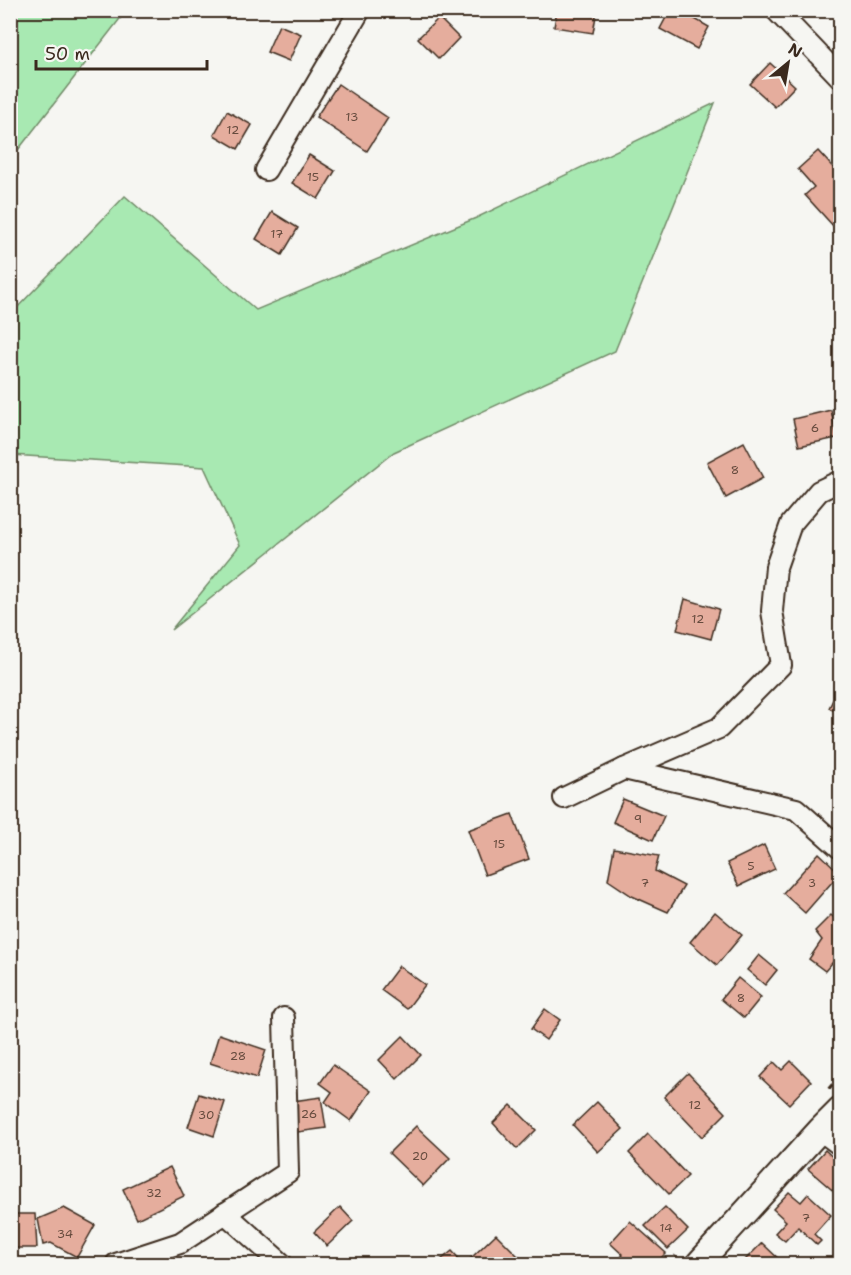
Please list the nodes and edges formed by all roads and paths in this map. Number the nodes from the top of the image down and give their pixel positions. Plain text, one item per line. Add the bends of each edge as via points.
1 (360, 10) edge
2 (777, 10) edge
3 (840, 77) edge
4 (266, 170) dead end
5 (840, 481) edge
6 (624, 769) junction
7 (564, 798) dead end
8 (840, 848) edge
9 (284, 1018) dead end
10 (840, 1110) edge
11 (820, 1130) junction
12 (840, 1145) edge
13 (225, 1213) junction
14 (117, 1264) edge
15 (282, 1264) edge
16 (698, 1264) edge

1 - 4 street
2 - 3 street
5 - 6 street via 819,491 791,525 776,567 772,611 782,665 719,728
6 - 7 street
6 - 8 street via 796,809
9 - 13 street via 288,1173
10 - 11 street
11 - 12 street
11 - 16 street
13 - 14 street via 180,1243
13 - 15 street

